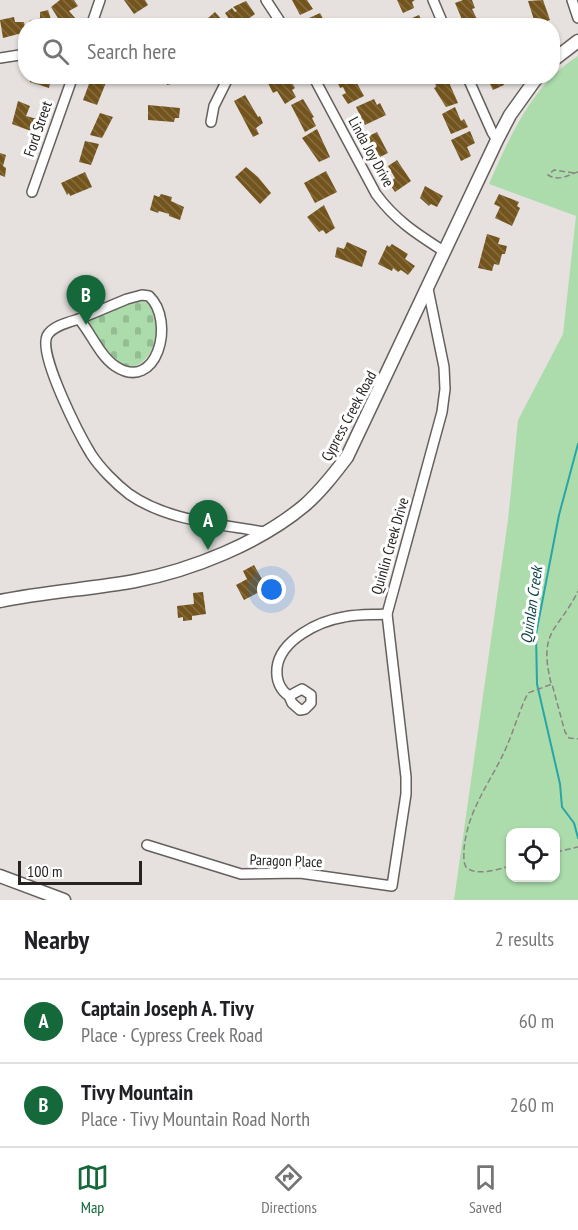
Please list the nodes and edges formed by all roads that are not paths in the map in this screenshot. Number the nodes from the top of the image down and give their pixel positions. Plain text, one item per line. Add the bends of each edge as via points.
1 (100, 0) edge
2 (266, 0) edge
3 (433, 0) edge
4 (572, 0) edge
5 (94, 18) edge
6 (278, 18) edge
7 (441, 18) edge
8 (578, 18) edge
9 (578, 41) edge
10 (18, 55) edge
11 (560, 55) edge
12 (0, 58) edge
13 (69, 84) edge
14 (225, 84) edge
15 (317, 84) edge
16 (471, 84) edge
17 (532, 84) edge
18 (211, 122) dead end
19 (497, 140) junction
20 (32, 192) dead end
21 (445, 252) junction
22 (428, 289) junction
23 (79, 319) junction
24 (264, 532) junction
25 (0, 602) edge
26 (387, 614) junction
27 (290, 696) dead end
28 (147, 845) dead end
29 (0, 876) edge
30 (392, 886) joint
31 (64, 900) edge

1 - 5 street
2 - 6 street
3 - 7 street
4 - 8 street
9 - 11 main road
10 - 12 street
13 - 20 street, Ford Street
14 - 18 street via 214,105
15 - 21 street, Linda Joy Drive via 386,209 404,226
16 - 19 street
17 - 19 main road, Cypress Creek Road
19 - 21 main road, Cypress Creek Road
21 - 22 main road, Cypress Creek Road
22 - 24 main road, Cypress Creek Road via 347,457 304,505
22 - 26 street, Quinlin Creek Drive via 445,389
23 - 23 street via 106,358 122,370 146,368 157,355 161,318 149,296 127,298
23 - 24 street via 52,331 45,349 70,411 92,455 106,472 128,493 155,508
24 - 25 main road, Cypress Creek Road via 197,564 137,581
26 - 27 street via 345,617 295,638 278,660 276,674 279,686
26 - 30 street, Quinlin Creek Drive via 406,777
28 - 30 street, Paragon Place via 241,874 300,873
29 - 31 main road

